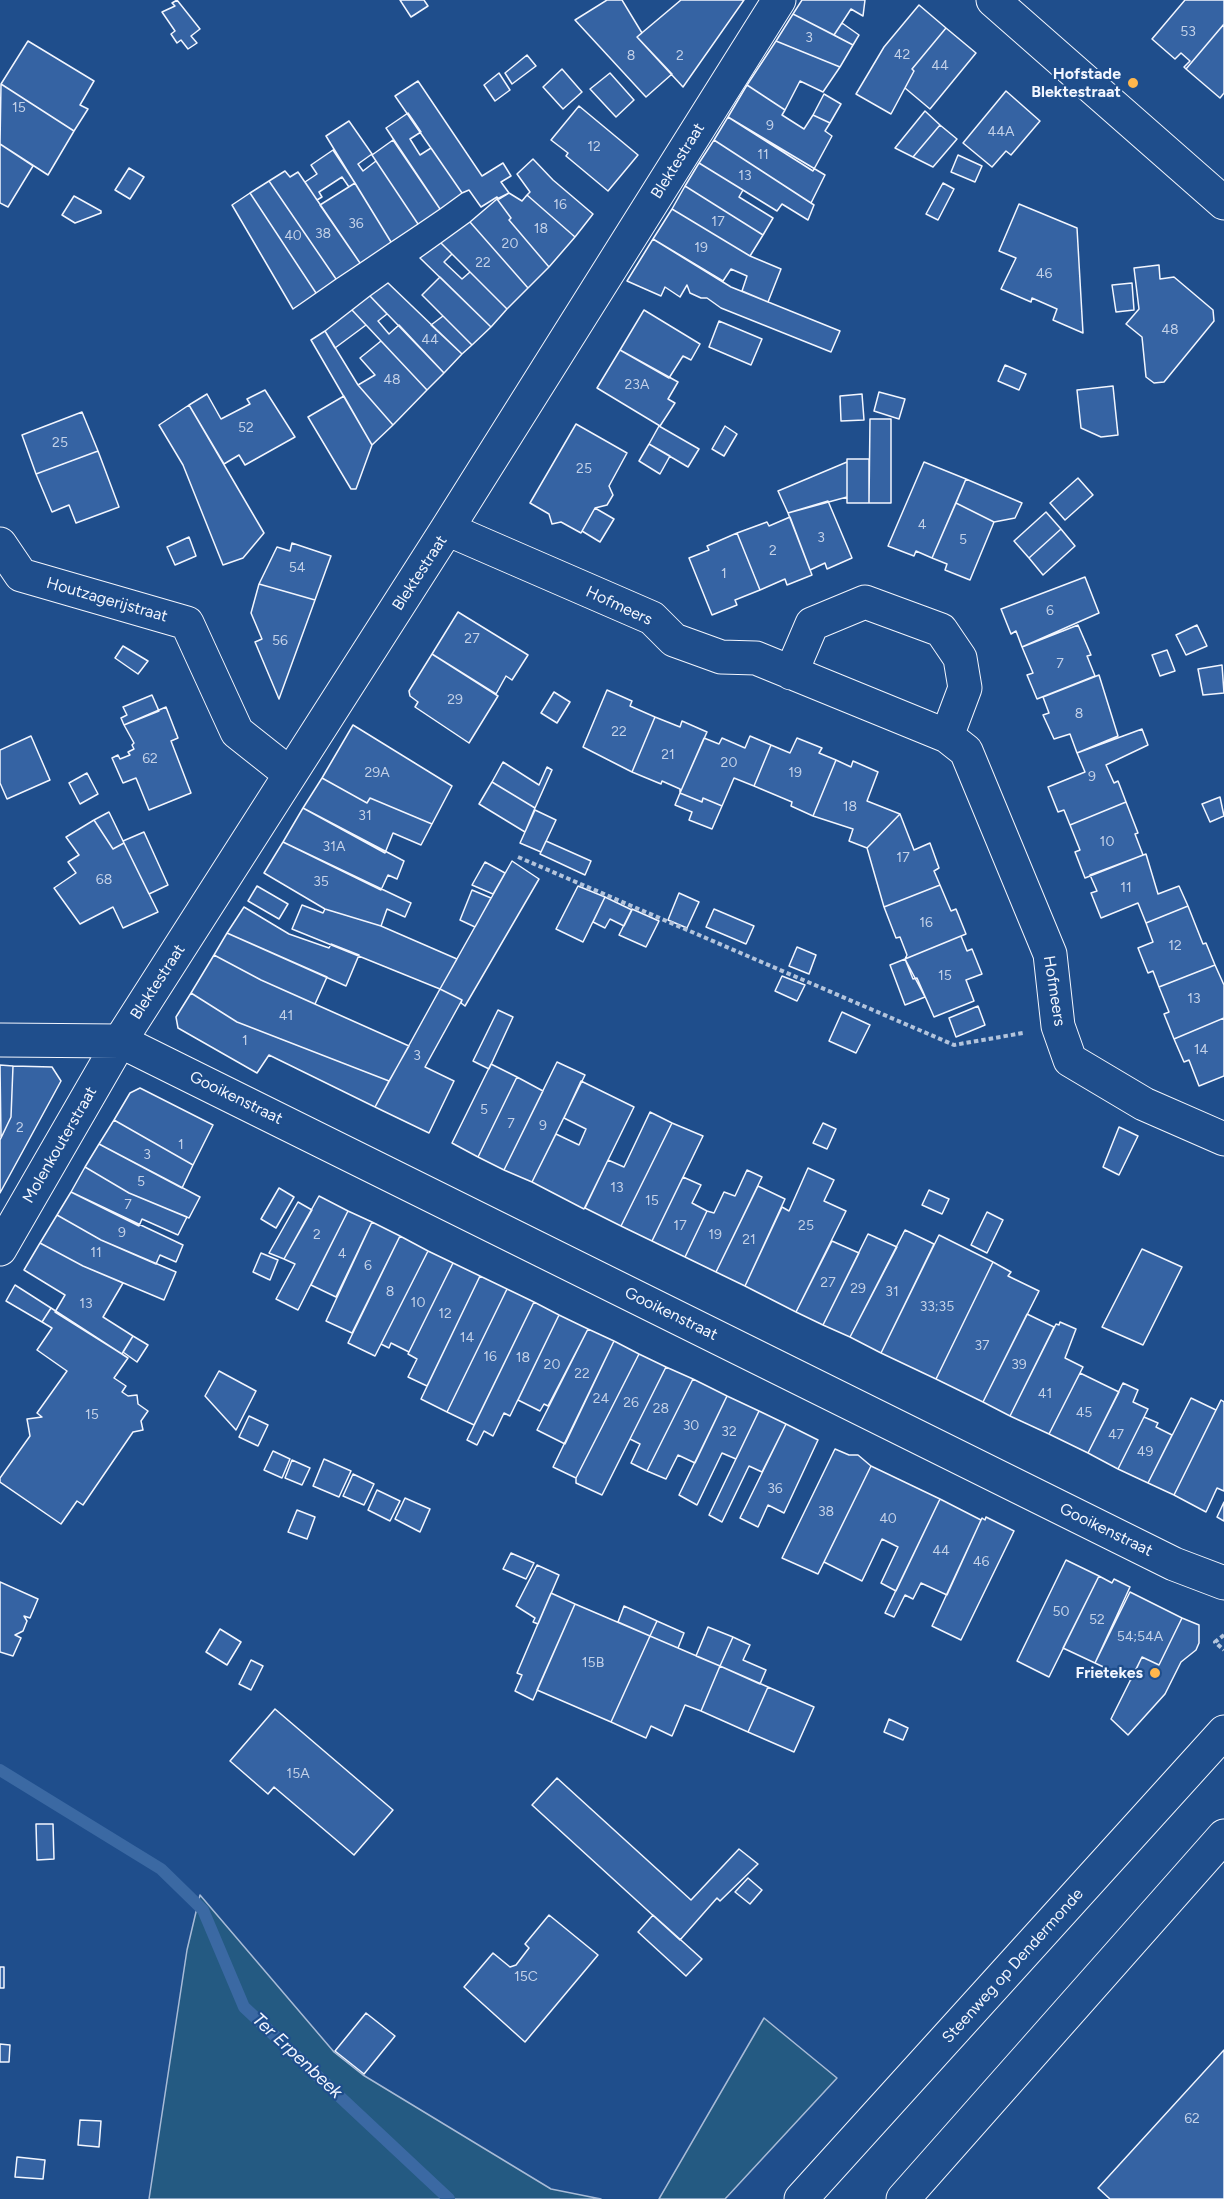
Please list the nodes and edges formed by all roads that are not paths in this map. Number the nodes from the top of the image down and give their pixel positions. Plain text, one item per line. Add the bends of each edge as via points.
1 (779, 0) edge
2 (993, 0) edge
3 (1224, 203) edge
4 (447, 530) junction
5 (0, 544) edge
6 (792, 673) junction
7 (947, 736) junction
8 (290, 774) junction
9 (0, 1040) edge
10 (120, 1041) junction
11 (1224, 1139) edge
12 (0, 1248) edge
13 (1224, 1583) edge
14 (1224, 1732) edge
15 (1224, 1836) edge
16 (801, 2199) edge
17 (903, 2199) edge

1 - 4 street, Blektestraat
2 - 3 street
4 - 6 street, Hofmeers via 652,618 674,640 721,657 756,658
4 - 8 street, Blektestraat
5 - 8 street, Houtzagerijstraat via 21,575 187,623 237,732
6 - 7 street, Hofmeers
6 - 7 street via 812,624 865,602 941,630 960,658 965,688
7 - 11 street, Hofmeers via 966,751 1050,954 1058,1026 1070,1060 1144,1104
8 - 10 street, Blektestraat
9 - 10 street
10 - 12 street, Molenkouterstraat
10 - 13 street, Gooikenstraat via 1174,1564
14 - 16 street, Steenweg op Dendermonde
15 - 17 street

